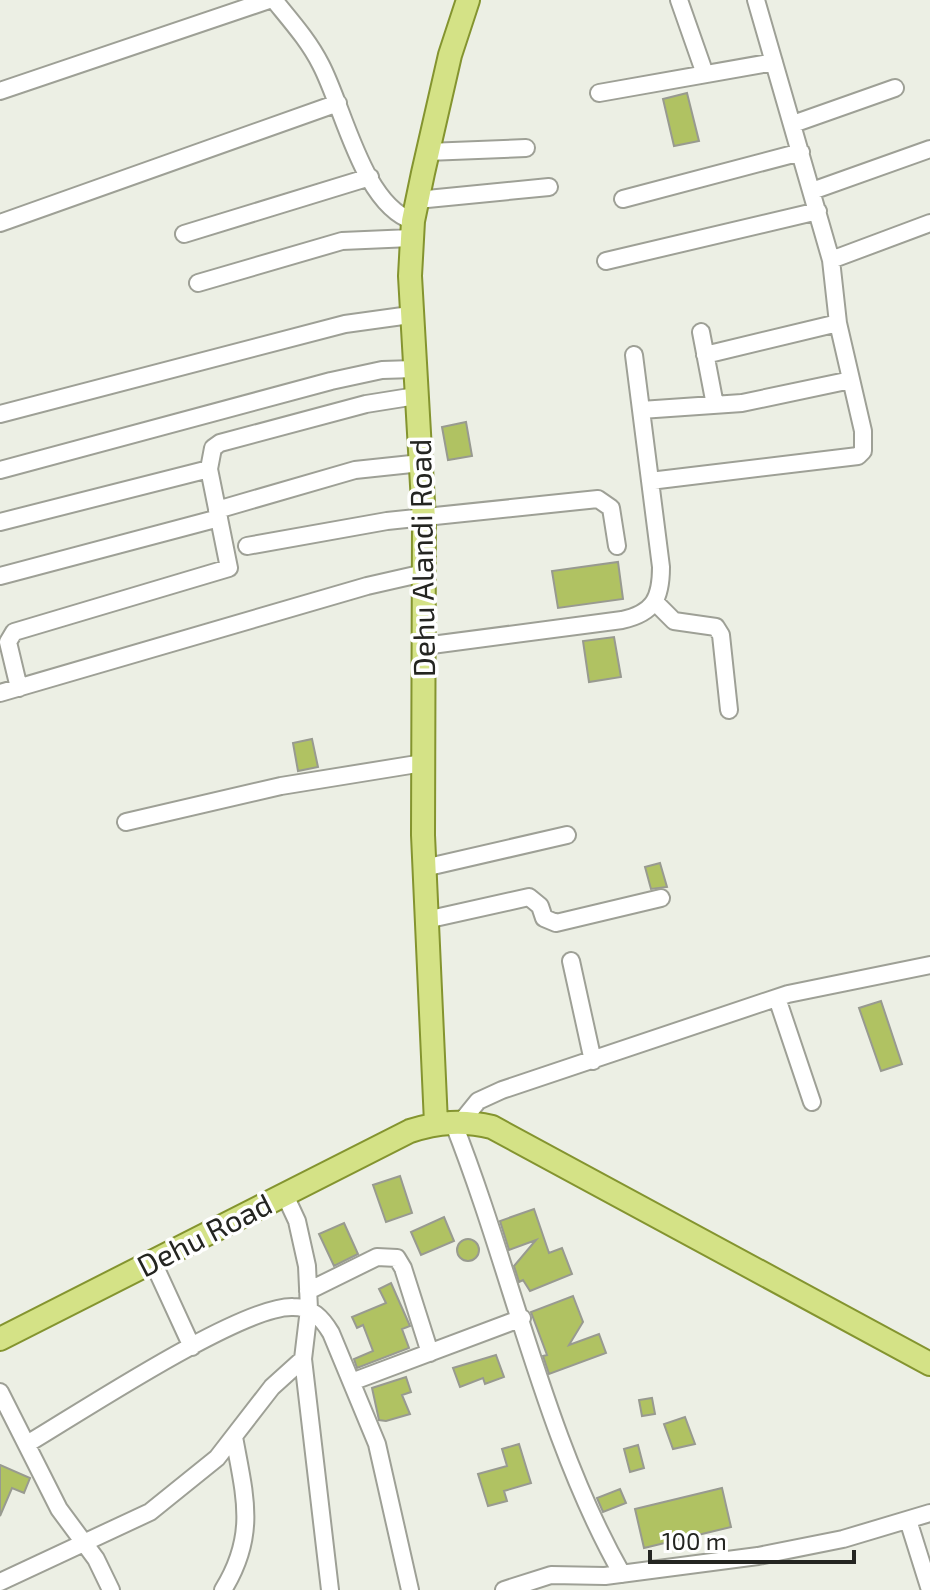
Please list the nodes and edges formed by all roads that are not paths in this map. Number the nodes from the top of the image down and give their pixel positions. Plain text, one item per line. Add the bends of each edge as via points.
1 (271, 0) edge
2 (468, 0) edge
3 (679, 0) edge
4 (756, 0) edge
5 (774, 62) junction
6 (705, 74) junction
7 (895, 88) dead end
8 (0, 91) edge
9 (599, 93) dead end
10 (338, 103) junction
11 (793, 124) junction
12 (526, 148) dead end
13 (930, 149) edge
14 (427, 152) junction
15 (801, 152) junction
16 (370, 177) junction
17 (549, 187) dead end
18 (812, 191) junction
19 (623, 199) dead end
20 (818, 211) junction
21 (414, 220) junction
22 (0, 223) edge
23 (930, 223) edge
24 (184, 234) dead end
25 (831, 260) junction
26 (606, 261) dead end
27 (198, 283) dead end
28 (410, 315) junction
29 (838, 323) junction
30 (701, 332) dead end
31 (634, 355) dead end
32 (705, 355) junction
33 (414, 369) junction
34 (851, 380) junction
35 (416, 396) junction
36 (715, 405) junction
37 (641, 410) junction
38 (0, 414) edge
39 (421, 463) junction
40 (209, 469) junction
41 (0, 470) edge
42 (650, 481) junction
43 (218, 514) junction
44 (424, 520) junction
45 (0, 522) edge
46 (247, 546) dead end
47 (617, 546) dead end
48 (424, 573) junction
49 (0, 576) edge
50 (656, 603) junction
51 (4, 636) edge
52 (424, 646) junction
53 (19, 688) junction
54 (0, 693) edge
55 (729, 710) dead end
56 (423, 763) junction
57 (126, 822) dead end
58 (567, 835) dead end
59 (424, 868) junction
60 (661, 898) dead end
61 (426, 920) junction
62 (571, 961) dead end
63 (930, 965) edge
64 (777, 998) junction
65 (593, 1061) junction
66 (812, 1102) dead end
67 (450, 1123) junction
68 (284, 1193) junction
69 (152, 1260) junction
70 (308, 1291) junction
71 (309, 1309) junction
72 (522, 1318) junction
73 (0, 1339) edge
74 (192, 1347) junction
75 (430, 1353) junction
76 (303, 1359) junction
77 (930, 1364) edge
78 (354, 1381) junction
79 (0, 1392) edge
80 (234, 1437) junction
81 (27, 1444) junction
82 (930, 1513) edge
83 (908, 1520) junction
84 (84, 1543) junction
85 (622, 1574) junction
86 (0, 1582) edge
87 (575, 1583) edge
88 (111, 1590) edge
89 (223, 1590) edge
90 (330, 1590) edge
91 (410, 1590) edge
92 (504, 1590) edge
93 (930, 1590) edge

1 - 8 street
1 - 10 street via 310,46
2 - 14 main road, Dehu Alandi Road
3 - 6 street
4 - 5 street
5 - 6 street
5 - 11 street
6 - 9 street
7 - 11 street
10 - 16 street
10 - 22 street
11 - 15 street
12 - 14 street
13 - 18 street
14 - 21 main road, Dehu Alandi Road
15 - 18 street
15 - 19 street
16 - 21 street via 388,208
16 - 24 street
17 - 21 street
18 - 20 street
20 - 25 street
20 - 26 street
21 - 27 street
21 - 28 main road, Dehu Alandi Road
23 - 25 street
25 - 29 street
28 - 33 main road, Dehu Alandi Road
28 - 38 street via 345,324
29 - 32 street
29 - 34 street
30 - 32 street
31 - 37 street
32 - 36 street
33 - 35 main road, Dehu Alandi Road
33 - 41 street via 331,381
34 - 36 street
34 - 42 street via 864,442 858,456
35 - 39 main road, Dehu Alandi Road
35 - 40 street via 229,440 213,448
36 - 37 street
37 - 42 street
39 - 43 street via 355,470
39 - 44 main road, Dehu Alandi Road
40 - 43 street
40 - 45 street
42 - 50 street via 661,567
43 - 49 street
43 - 51 street via 229,568
44 - 46 street via 387,521
44 - 47 street via 598,499 607,502
44 - 48 main road, Dehu Alandi Road
48 - 52 main road, Dehu Alandi Road
48 - 53 street
50 - 52 street via 647,612 622,620
50 - 55 street via 674,621 716,627
51 - 53 street
52 - 56 main road, Dehu Alandi Road
53 - 54 street
56 - 57 street via 281,786
56 - 59 main road, Dehu Alandi Road
58 - 59 street
59 - 61 main road, Dehu Alandi Road
60 - 61 street via 556,923 544,918 529,897
61 - 67 main road, Dehu Alandi Road
62 - 65 street
63 - 64 street
64 - 65 street
64 - 66 street
65 - 67 street via 488,1095
67 - 68 main road, Dehu Road via 410,1131
67 - 72 street
67 - 77 main road via 492,1127
68 - 69 main road, Dehu Road
68 - 70 street via 303,1241
69 - 73 main road, Dehu Road
69 - 74 street
70 - 71 street
70 - 75 street via 377,1257 397,1258
71 - 74 street via 290,1306 258,1316
71 - 76 street
71 - 78 street via 327,1325
72 - 75 street
72 - 85 street via 582,1496
74 - 81 street
75 - 78 street
76 - 80 street via 272,1387
76 - 90 street
78 - 91 street via 384,1471
79 - 81 street
80 - 84 street via 201,1474 150,1512
80 - 89 street via 247,1518 243,1554
81 - 84 street via 59,1509
82 - 83 street
83 - 85 street via 795,1550
83 - 93 street
84 - 86 street
84 - 88 street
85 - 87 street
87 - 92 street via 551,1575

